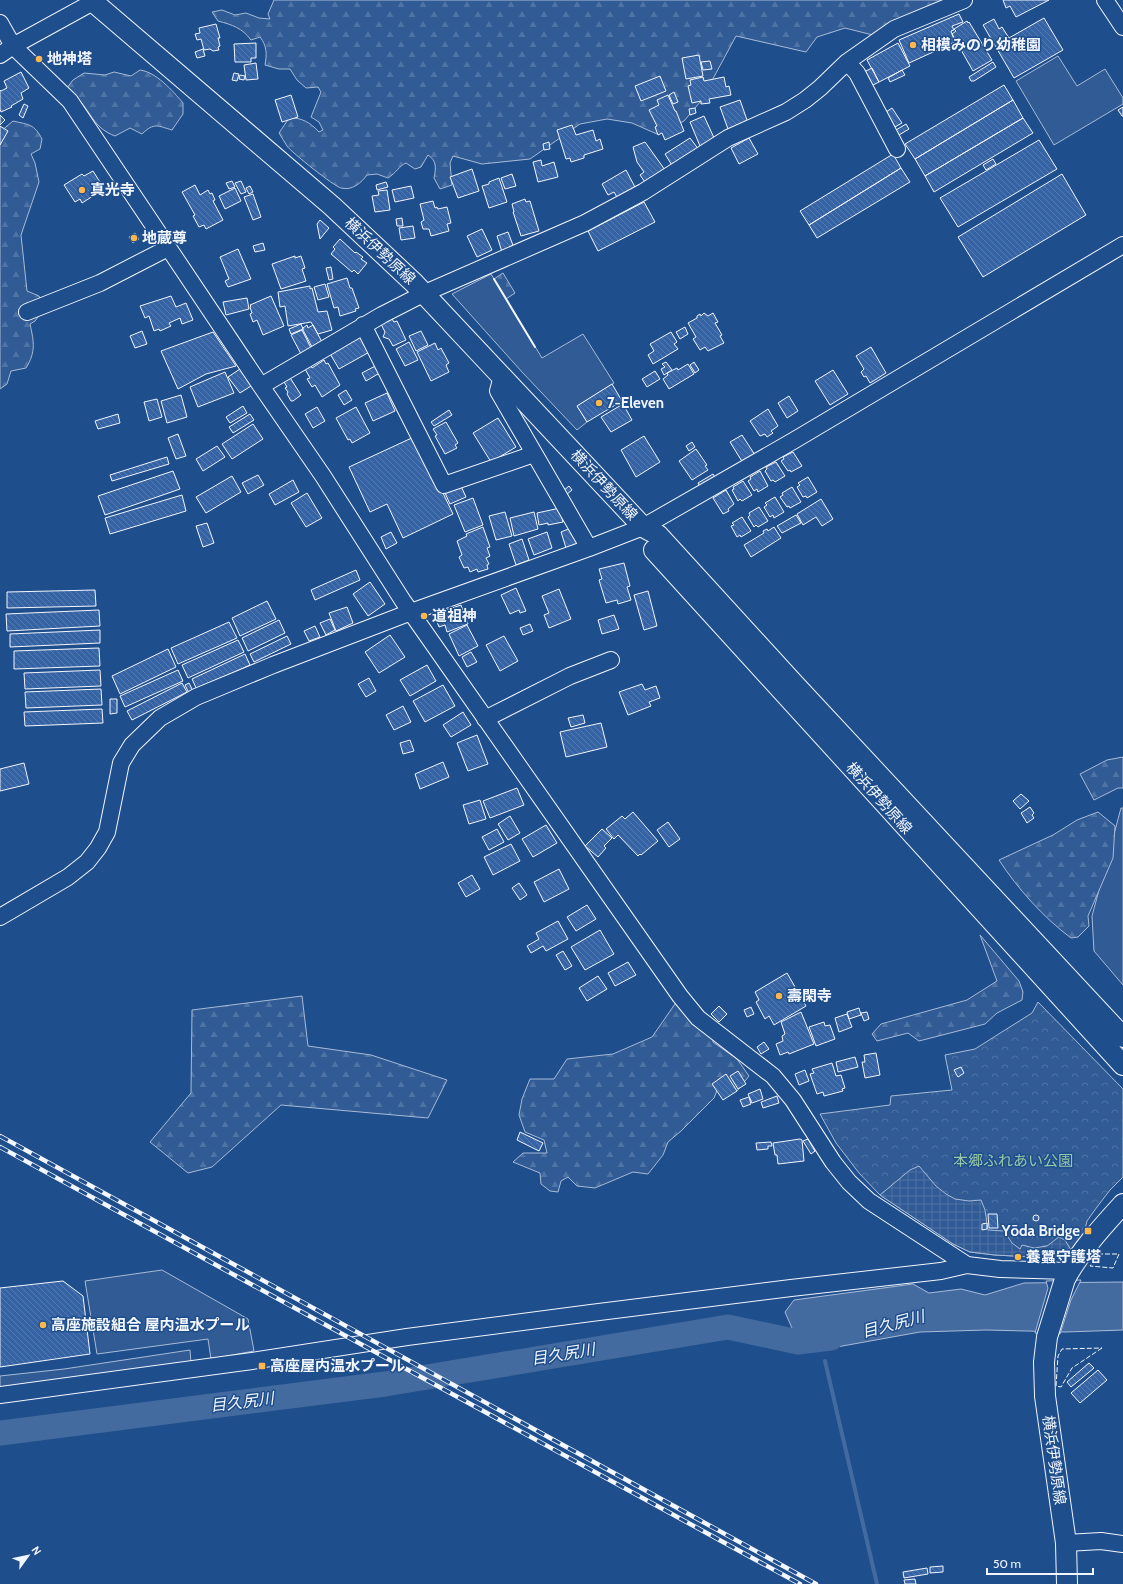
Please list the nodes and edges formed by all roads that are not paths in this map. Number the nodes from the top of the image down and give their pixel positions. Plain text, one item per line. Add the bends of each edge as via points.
1 (964, 0) edge
2 (1105, 0) edge
3 (92, 1) edge
4 (0, 23) edge
5 (1123, 27) edge
6 (13, 46) junction
7 (0, 55) edge
8 (847, 62) junction
9 (897, 149) dead end
10 (1123, 245) edge
11 (168, 248) junction
12 (425, 294) junction
13 (27, 312) dead end
14 (363, 325) junction
15 (502, 376) junction
16 (261, 386) junction
17 (534, 454) junction
18 (643, 527) junction
19 (589, 548) junction
20 (411, 612) junction
21 (611, 660) dead end
22 (485, 719) junction
23 (0, 917) edge
24 (1123, 1037) edge
25 (1123, 1065) edge
26 (1120, 1213) edge
27 (967, 1265) junction
28 (1068, 1272) junction
29 (0, 1395) edge
30 (1066, 1543) junction
31 (1123, 1544) edge
32 (1067, 1584) edge

1 - 8 street via 894,29
2 - 5 street
3 - 6 street
3 - 12 main road, 横浜伊勢原線 via 332,206
4 - 6 street
6 - 7 street
6 - 11 street via 70,101
8 - 9 street via 856,73
8 - 12 street via 805,100 786,112 728,138 643,192 585,223
10 - 18 street
11 - 13 street via 100,283
11 - 16 street
12 - 14 street
12 - 15 main road, 横浜伊勢原線
14 - 16 street
14 - 17 street via 444,485
15 - 17 street via 498,392
15 - 18 main road, 横浜伊勢原線
16 - 20 street
17 - 19 street
18 - 19 street
18 - 24 main road, 横浜伊勢原線 via 658,535
18 - 25 main road, 横浜伊勢原線 via 648,544 653,550
19 - 20 street
20 - 22 street
20 - 23 street via 196,697 160,718 132,745 121,763 107,832 87,862 68,877
21 - 22 street via 570,676
22 - 27 street via 698,1018 773,1076 793,1100 833,1162 869,1201
26 - 28 main road via 1086,1248
27 - 28 street
27 - 29 street via 941,1271 407,1338
28 - 30 main road, 横浜伊勢原線 via 1047,1337 1044,1362 1045,1396
30 - 31 street via 1101,1541
30 - 32 main road, 横浜伊勢原線

